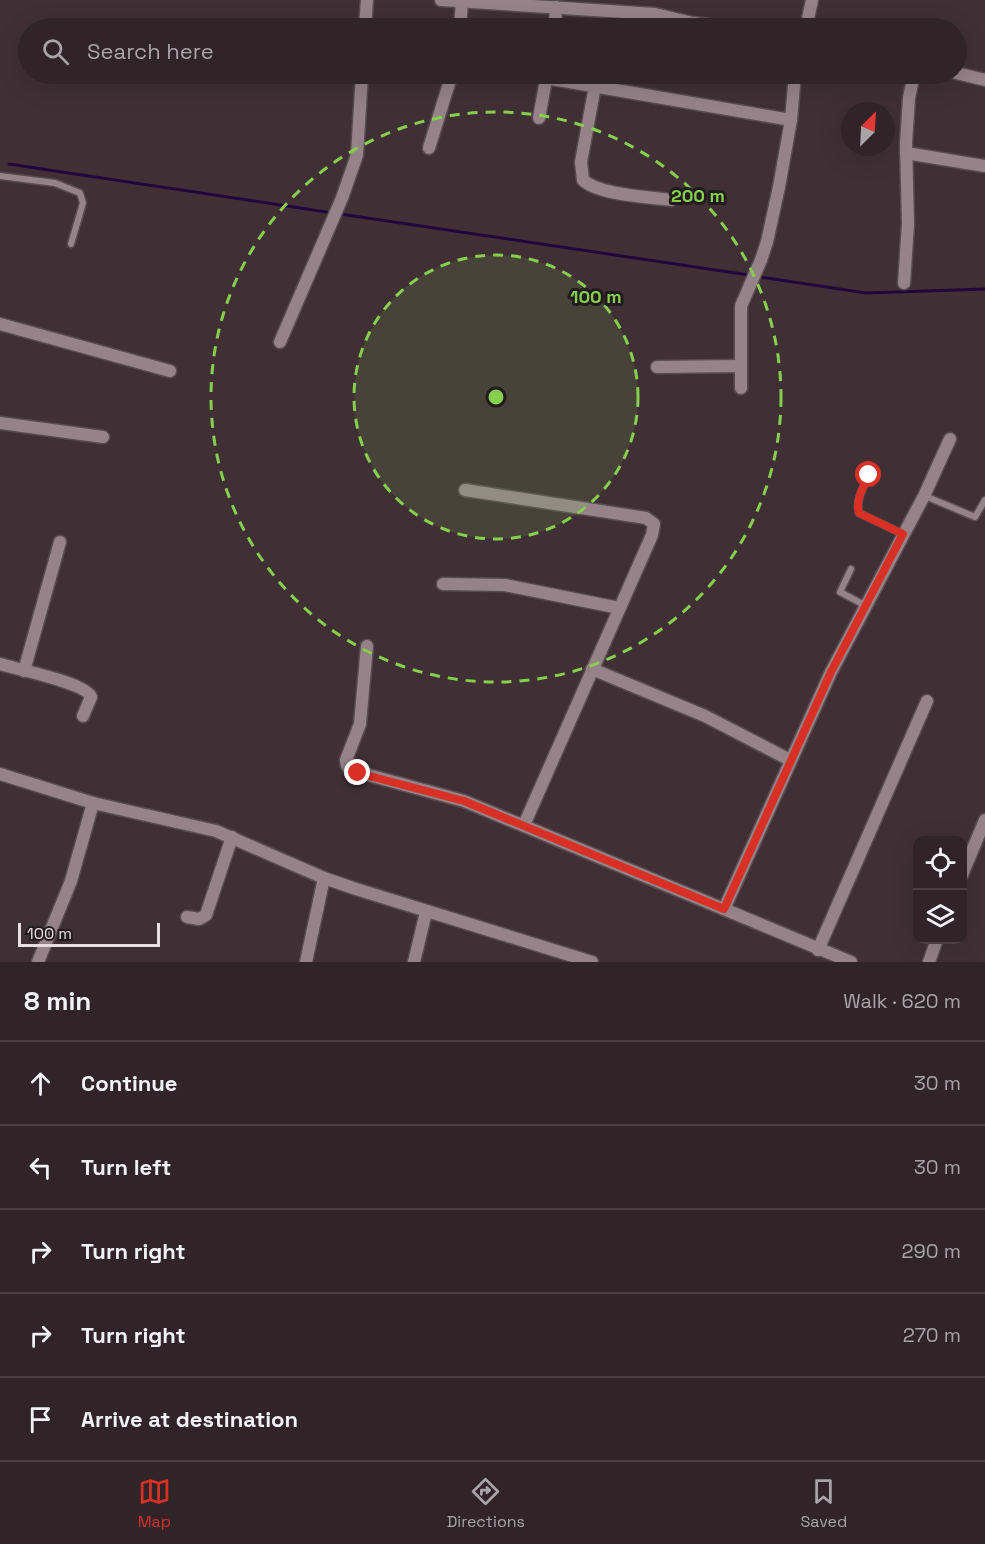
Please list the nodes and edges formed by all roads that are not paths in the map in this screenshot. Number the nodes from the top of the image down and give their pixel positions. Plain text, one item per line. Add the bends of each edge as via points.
1 (367, 0) edge
2 (441, 0) edge
3 (656, 0) edge
4 (812, 0) edge
5 (462, 1) edge
6 (556, 7) junction
7 (655, 14) junction
8 (366, 18) edge
9 (461, 18) edge
10 (555, 18) edge
11 (672, 18) edge
12 (808, 18) edge
13 (967, 76) edge
14 (985, 80) edge
15 (361, 84) edge
16 (449, 84) edge
17 (545, 84) edge
18 (585, 84) edge
19 (794, 84) edge
20 (912, 84) edge
21 (595, 86) junction
22 (539, 118) dead end
23 (791, 120) junction
24 (429, 148) dead end
25 (906, 153) junction
26 (985, 166) edge
27 (0, 176) edge
28 (671, 200) dead end
29 (71, 243) dead end
30 (904, 283) dead end
31 (0, 324) edge
32 (280, 342) dead end
33 (740, 366) junction
34 (657, 367) dead end
35 (170, 371) dead end
36 (741, 388) dead end
37 (0, 423) edge
38 (103, 438) dead end
39 (950, 439) dead end
40 (869, 475) dead end
41 (465, 490) dead end
42 (924, 496) junction
43 (985, 500) edge
44 (903, 534) junction
45 (60, 542) dead end
46 (851, 569) dead end
47 (443, 584) dead end
48 (866, 606) junction
49 (619, 608) junction
50 (367, 646) dead end
51 (0, 664) edge
52 (592, 669) junction
53 (24, 671) junction
54 (927, 701) dead end
55 (83, 716) dead end
56 (790, 760) junction
57 (0, 774) edge
58 (93, 803) junction
59 (985, 820) edge
60 (524, 825) junction
61 (232, 837) junction
62 (967, 865) edge
63 (324, 878) junction
64 (724, 909) junction
65 (426, 912) junction
66 (187, 918) dead end
67 (935, 944) edge
68 (818, 950) junction
69 (577, 959) edge
70 (38, 962) edge
71 (306, 962) edge
72 (414, 962) edge
73 (592, 962) edge
74 (850, 962) edge
75 (929, 962) edge

1 - 8 street
2 - 5 street
3 - 7 street
4 - 12 street
5 - 6 street
5 - 9 street
6 - 7 street
6 - 10 street
7 - 11 street
13 - 14 street
15 - 32 street via 357,155
16 - 24 street
17 - 22 street
18 - 21 street
19 - 23 street
20 - 25 street
21 - 23 street
21 - 28 street via 581,162 583,180 611,192
23 - 33 street via 767,242 741,306
25 - 26 street
25 - 30 street via 908,224
27 - 29 lane via 55,183 80,193 83,202
31 - 35 street
33 - 34 street
33 - 36 street
37 - 38 street
39 - 42 street
40 - 44 lane via 859,513
41 - 49 street via 652,521 652,535
42 - 43 lane via 975,517
42 - 44 street
44 - 48 street
45 - 53 street
46 - 48 lane via 840,592
47 - 49 street via 504,585
48 - 56 street
49 - 52 street
50 - 60 street via 360,724 345,760 347,766 358,773 464,801
51 - 53 street
52 - 56 street via 705,716
52 - 60 street
53 - 55 street via 88,692 91,697
54 - 68 street
56 - 64 street
57 - 58 street
58 - 61 street
58 - 70 street via 71,881
59 - 62 street
60 - 64 street
61 - 63 street
61 - 66 street via 206,915
63 - 65 street
63 - 71 street
64 - 68 street
65 - 69 street
65 - 72 street
67 - 75 street
68 - 74 street
69 - 73 street

